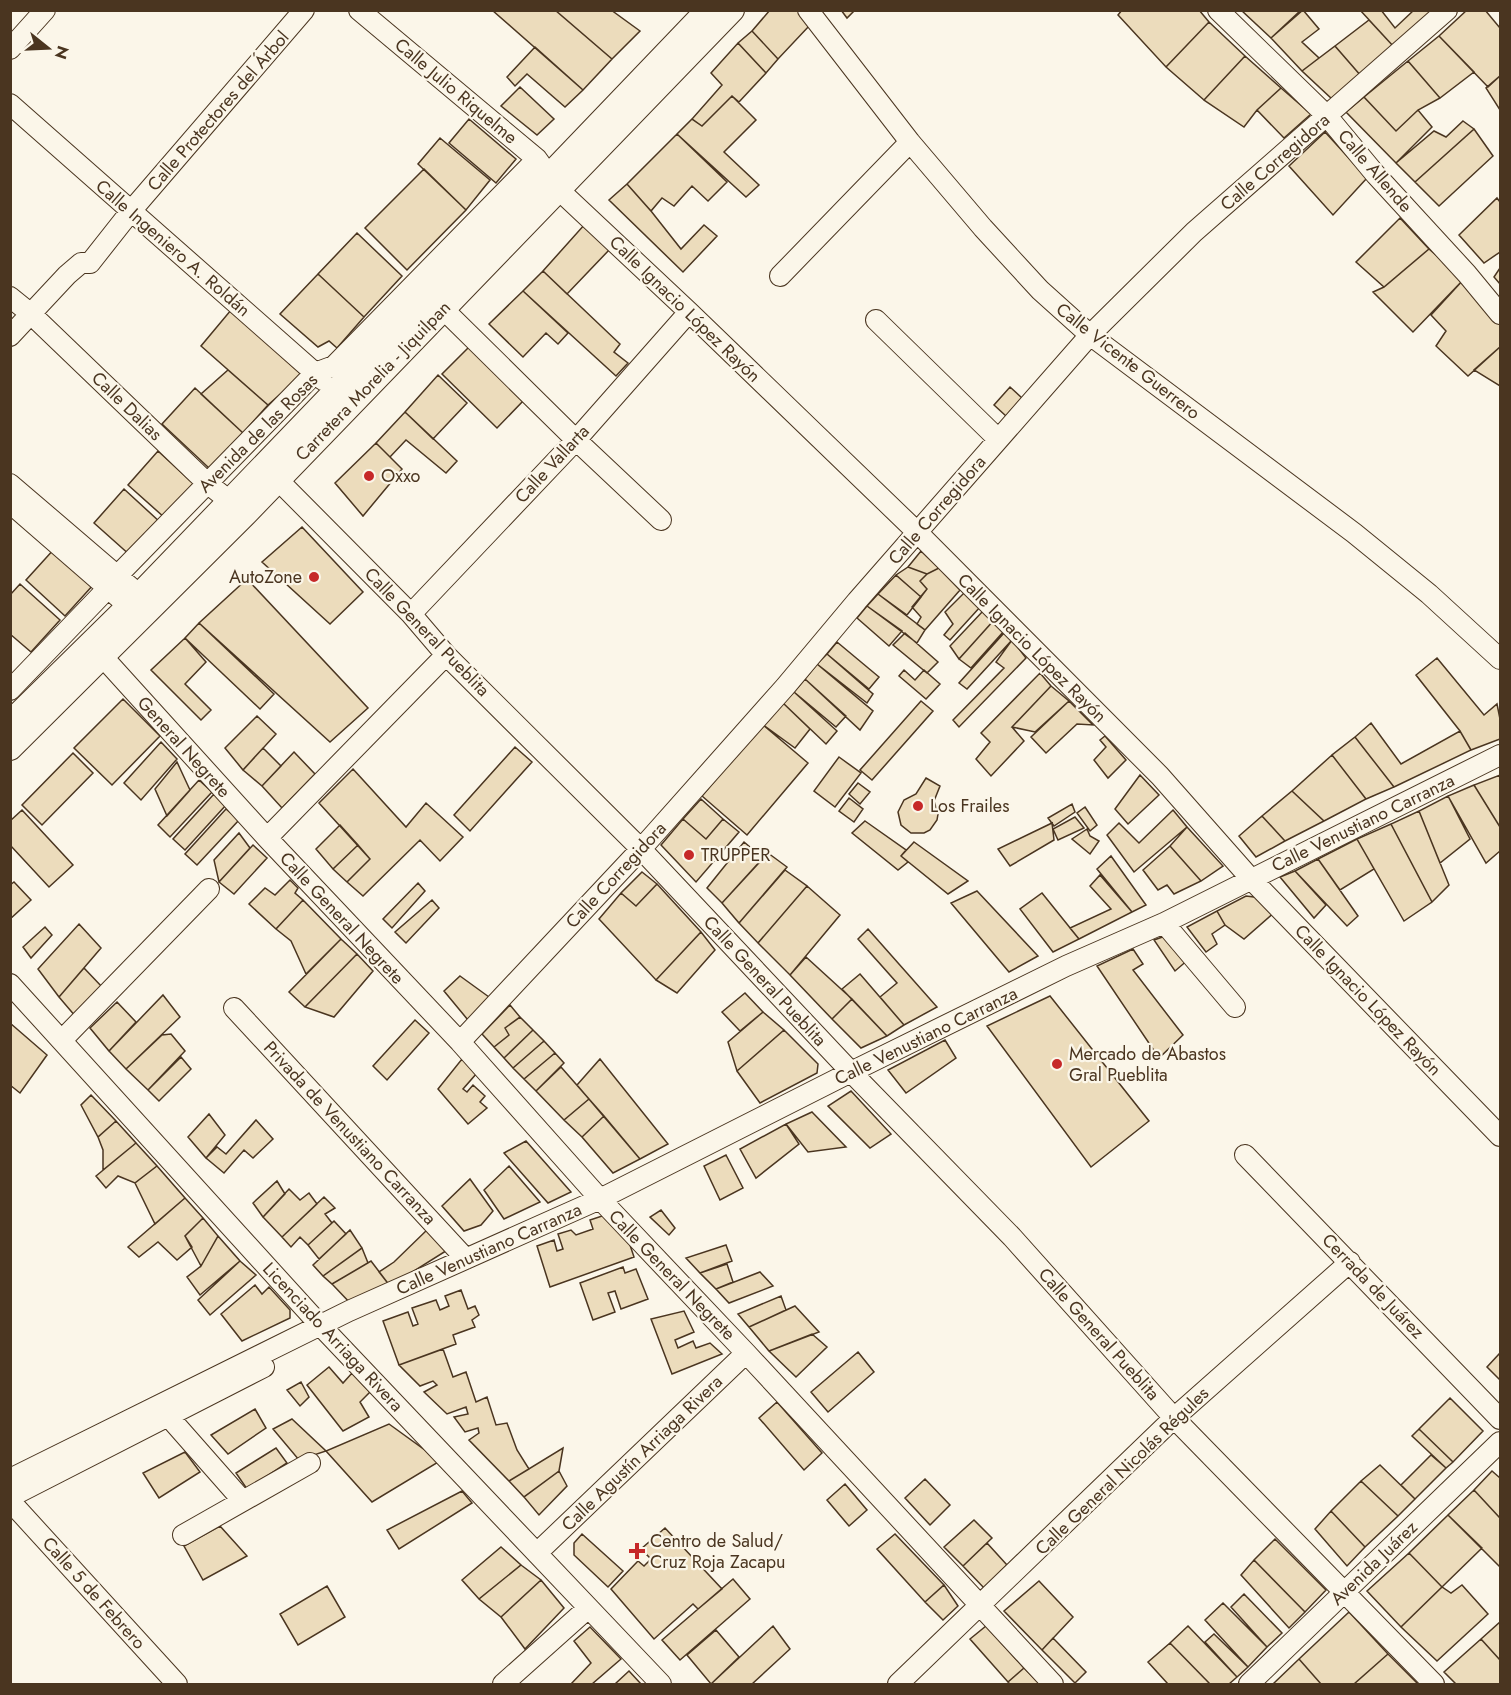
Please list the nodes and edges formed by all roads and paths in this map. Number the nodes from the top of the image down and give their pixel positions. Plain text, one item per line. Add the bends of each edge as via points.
1 (45, 10) edge
2 (304, 10) edge
3 (359, 10) edge
4 (708, 10) edge
5 (732, 10) edge
6 (808, 10) edge
7 (1218, 10) edge
8 (1447, 10) edge
9 (10, 49) edge
10 (10, 104) edge
11 (1328, 116) junction
12 (910, 142) junction
13 (549, 175) junction
14 (131, 212) junction
15 (780, 276) dead end
16 (10, 297) edge
17 (436, 301) junction
18 (689, 312) junction
19 (31, 314) junction
20 (1500, 314) edge
21 (876, 320) dead end
22 (1090, 335) junction
23 (10, 336) edge
24 (315, 373) junction
25 (335, 391) junction
26 (998, 439) junction
27 (576, 440) junction
28 (270, 473) junction
29 (207, 483) junction
30 (10, 484) edge
31 (10, 503) edge
32 (237, 507) junction
33 (661, 520) dead end
34 (918, 534) junction
35 (113, 581) junction
36 (141, 606) junction
37 (411, 614) junction
38 (446, 655) junction
39 (102, 656) junction
40 (1500, 659) edge
41 (18, 688) edge
42 (10, 723) edge
43 (10, 748) edge
44 (1500, 754) edge
45 (267, 838) junction
46 (641, 849) junction
47 (1251, 879) junction
48 (209, 889) dead end
49 (1164, 922) junction
50 (10, 984) edge
51 (1235, 1007) dead end
52 (234, 1008) dead end
53 (62, 1040) junction
54 (460, 1042) junction
55 (851, 1072) junction
56 (1500, 1136) edge
57 (1245, 1155) dead end
58 (600, 1199) junction
59 (466, 1259) junction
60 (1350, 1262) junction
61 (325, 1329) junction
62 (746, 1353) junction
63 (165, 1409) junction
64 (1174, 1418) junction
65 (1500, 1419) edge
66 (1500, 1442) edge
67 (310, 1463) dead end
68 (10, 1479) edge
69 (10, 1499) edge
70 (242, 1500) junction
71 (183, 1535) dead end
72 (537, 1553) junction
73 (1344, 1592) junction
74 (980, 1607) junction
75 (587, 1609) junction
76 (177, 1684) edge
77 (503, 1684) edge
78 (661, 1684) edge
79 (898, 1684) edge
80 (1053, 1684) edge
81 (1249, 1684) edge
82 (1434, 1684) edge

1 - 9 street
2 - 14 street, Calle Protectores del Árbol
3 - 13 street, Calle Julio Riquelme
4 - 13 main road, Carretera Morelia - Jiquilpan
5 - 13 main road, Carretera Morelia - Jiquilpan
6 - 12 street, Calle Vicente Guerrero
7 - 11 street, Calle Allende
8 - 11 street, Calle Corregidora
10 - 14 street, Calle Ingeniero A. Roldán
11 - 20 street, Calle Allende
11 - 22 street, Calle Corregidora via 1194,232
12 - 15 street
12 - 22 street, Calle Vicente Guerrero via 1040,290
13 - 17 main road, Carretera Morelia - Jiquilpan
13 - 18 street, Calle Ignacio López Rayón
13 - 24 street, Avenida de las Rosas via 334,366
14 - 19 street, Calle Protectores del Árbol via 90,263 81,263 67,275
14 - 24 street, Calle Ingeniero A. Roldán
16 - 19 street, Calle Dalias
17 - 25 main road, Carretera Morelia - Jiquilpan
17 - 27 street
17 - 28 main road, Carretera Morelia - Jiquilpan
18 - 27 street, Calle Vallarta
18 - 34 street, Calle Ignacio López Rayón
19 - 23 street, Calle Protectores del Árbol
19 - 29 street, Calle Dalias
21 - 26 street
22 - 26 street, Calle Corregidora
22 - 40 street, Calle Vicente Guerrero via 1396,567
24 - 25 street, Calle Ingeniero A. Roldán
24 - 29 street, Avenida de las Rosas
25 - 28 main road, Carretera Morelia - Jiquilpan
26 - 34 street, Calle Corregidora
27 - 33 street
27 - 37 street, Calle Vallarta
28 - 32 main road, Carretera Morelia - Jiquilpan
28 - 37 street, Calle General Pueblita
29 - 32 street, Calle Dalias
29 - 35 street, Avenida de las Rosas
30 - 35 street
31 - 35 street
32 - 36 main road, Carretera Morelia - Jiquilpan
34 - 46 street, Calle Corregidora
34 - 47 street, Calle Ignacio López Rayón via 1160,776
35 - 36 street
35 - 41 street, Avenida de las Rosas
36 - 39 main road, Carretera Morelia - Jiquilpan
36 - 41 main road, Carretera Morelia - Jiquilpan
37 - 38 street, Calle General Pueblita
38 - 45 street
38 - 46 street, Calle General Pueblita
39 - 43 main road, Carretera Morelia - Jiquilpan
39 - 45 street, General Negrete
41 - 42 main road, Carretera Morelia - Jiquilpan
44 - 47 street, Calle Venustiano Carranza
45 - 54 street, Calle General Negrete
46 - 54 street, Calle Corregidora
46 - 55 street, Calle General Pueblita
47 - 49 street, Calle Venustiano Carranza
47 - 56 street, Calle Ignacio López Rayón
48 - 53 street
49 - 51 street
49 - 55 street, Calle Venustiano Carranza
50 - 53 street, Licenciado Arriaga Rivera
52 - 59 street, Privada de Venustiano Carranza
53 - 61 street, Licenciado Arriaga Rivera
54 - 58 street, Calle General Negrete
55 - 58 street, Calle Venustiano Carranza
55 - 64 street, Calle General Pueblita via 1012,1237
57 - 60 street, Cerrada de Juárez
58 - 59 street, Calle Venustiano Carranza
58 - 62 street, Calle General Negrete
59 - 61 street, Calle Venustiano Carranza via 349,1311
60 - 64 street, Calle General Nicolás Régules
60 - 65 street, Cerrada de Juárez
61 - 63 street, Calle Venustiano Carranza
61 - 72 street, Licenciado Arriaga Rivera
62 - 72 street, Calle Agustín Arriaga Rivera
62 - 74 street, Calle General Negrete
63 - 68 street, Calle Venustiano Carranza
63 - 69 street, Calle Venustiano Carranza
63 - 70 street
64 - 73 street, Calle General Pueblita
64 - 74 street, Calle General Nicolás Régules
66 - 73 street, Avenida Juárez
67 - 70 street
69 - 76 street, Calle 5 de Febrero
70 - 71 street
72 - 75 street, Licenciado Arriaga Rivera
73 - 81 street, Avenida Juárez
73 - 82 street, Calle General Pueblita
74 - 79 street, Calle General Nicolás Régules
74 - 80 street, Calle General Negrete
75 - 77 street
75 - 78 street, Licenciado Arriaga Rivera

